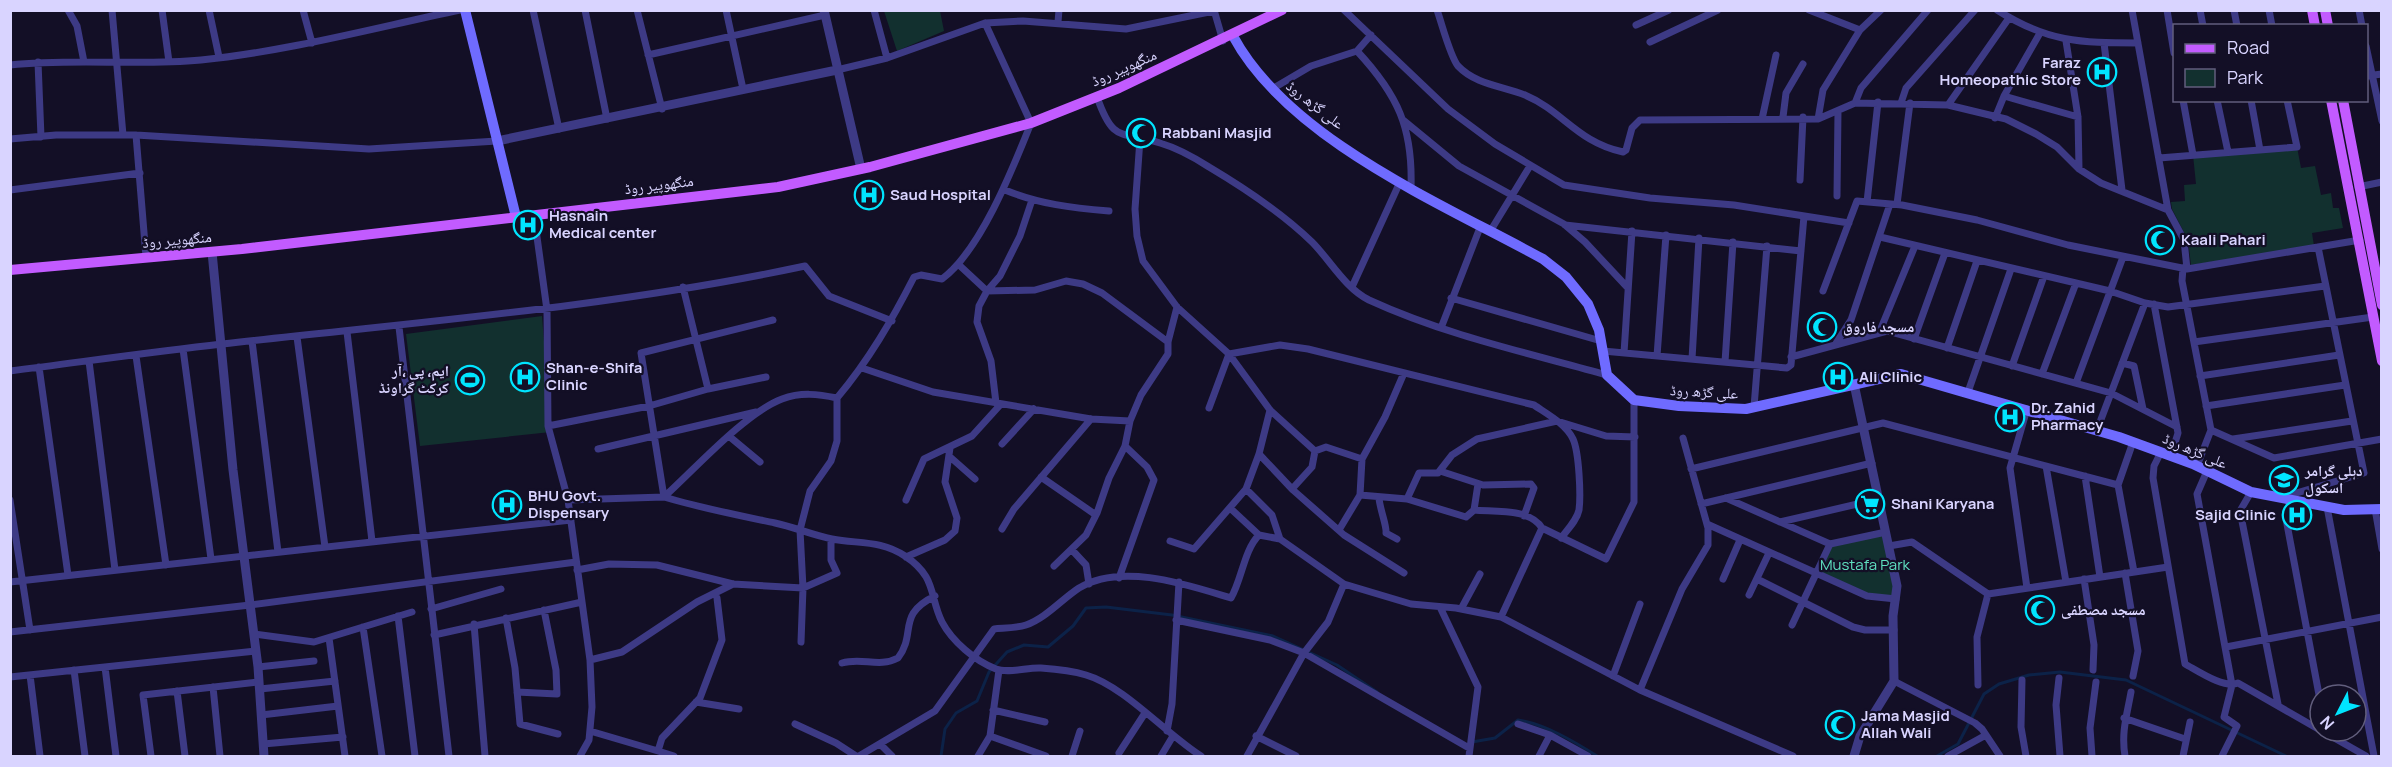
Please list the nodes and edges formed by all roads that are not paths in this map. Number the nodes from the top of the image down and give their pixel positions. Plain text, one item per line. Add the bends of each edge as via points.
1 (68, 10) edge
2 (112, 10) edge
3 (162, 10) edge
4 (209, 10) edge
5 (303, 10) edge
6 (460, 10) edge
7 (465, 10) edge
8 (532, 10) edge
9 (585, 10) edge
10 (638, 10) edge
11 (726, 10) edge
12 (874, 10) edge
13 (1059, 10) edge
14 (1282, 10) edge
15 (1344, 10) edge
16 (1437, 10) edge
17 (1669, 10) edge
18 (1718, 10) edge
19 (1809, 10) edge
20 (1881, 10) edge
21 (1928, 10) edge
22 (1975, 10) edge
23 (1997, 10) edge
24 (2132, 10) edge
25 (2167, 10) edge
26 (1214, 11) edge
27 (824, 13) edge
28 (2009, 18) junction
29 (1058, 22) junction
30 (985, 23) junction
31 (1636, 26) dead end
32 (1860, 30) junction
33 (2040, 33) junction
34 (1371, 35) junction
35 (732, 38) junction
36 (1228, 38) junction
37 (2066, 41) junction
38 (1650, 42) dead end
39 (2173, 42) edge
40 (312, 43) junction
41 (2104, 43) junction
42 (2138, 44) junction
43 (1357, 51) junction
44 (1776, 54) dead end
45 (648, 55) junction
46 (219, 57) junction
47 (887, 58) junction
48 (2368, 61) edge
49 (38, 62) junction
50 (84, 62) junction
51 (117, 62) junction
52 (168, 62) junction
53 (1803, 64) dead end
54 (10, 66) edge
55 (837, 70) junction
56 (2382, 74) edge
57 (2369, 76) edge
58 (743, 89) junction
59 (1272, 89) junction
60 (2004, 96) junction
61 (1097, 97) junction
62 (1878, 102) junction
63 (2183, 102) edge
64 (2217, 102) edge
65 (2251, 102) edge
66 (2287, 102) edge
67 (2331, 102) edge
68 (2343, 102) edge
69 (1855, 103) junction
70 (1901, 103) junction
71 (1910, 103) junction
72 (1948, 105) junction
73 (662, 109) junction
74 (1838, 111) junction
75 (1784, 117) junction
76 (1803, 117) junction
77 (2078, 117) junction
78 (1818, 118) junction
79 (1995, 118) junction
80 (607, 119) junction
81 (1762, 119) junction
82 (1403, 120) junction
83 (2382, 121) edge
84 (1031, 123) junction
85 (559, 129) junction
86 (123, 135) junction
87 (136, 135) junction
88 (41, 137) junction
89 (10, 139) edge
90 (1140, 139) junction
91 (497, 141) junction
92 (2260, 150) junction
93 (2228, 152) junction
94 (2193, 155) junction
95 (2159, 158) junction
96 (1530, 166) junction
97 (861, 169) junction
98 (2079, 169) junction
99 (140, 173) junction
100 (1800, 180) dead end
101 (1400, 182) junction
102 (2382, 182) edge
103 (2358, 187) junction
104 (1411, 188) junction
105 (10, 190) edge
106 (1005, 190) junction
107 (2121, 190) junction
108 (1512, 196) junction
109 (1837, 196) dead end
110 (1032, 200) junction
111 (1867, 202) junction
112 (1894, 204) junction
113 (2168, 210) junction
114 (1109, 211) dead end
115 (534, 215) junction
116 (1804, 216) junction
117 (516, 217) junction
118 (1849, 223) junction
119 (1564, 224) junction
120 (1486, 227) junction
121 (1632, 231) junction
122 (1666, 235) junction
123 (1880, 237) junction
124 (1699, 238) junction
125 (2363, 240) junction
126 (1733, 242) junction
127 (1767, 246) junction
128 (1915, 246) junction
129 (2318, 247) junction
130 (1801, 251) junction
131 (212, 252) junction
132 (1945, 253) junction
133 (146, 257) junction
134 (2123, 257) junction
135 (1977, 261) junction
136 (958, 264) junction
137 (2185, 268) junction
138 (2011, 269) junction
139 (10, 270) edge
140 (2044, 276) junction
141 (2076, 283) junction
142 (683, 286) junction
143 (2325, 286) junction
144 (1352, 287) junction
145 (1628, 288) junction
146 (987, 291) junction
147 (1823, 291) dead end
148 (2110, 291) junction
149 (1451, 298) junction
150 (2145, 303) junction
151 (2154, 304) junction
152 (2382, 304) edge
153 (1178, 307) junction
154 (2187, 307) junction
155 (547, 310) junction
156 (2373, 317) junction
157 (773, 320) dead end
158 (892, 321) junction
159 (2332, 324) junction
160 (399, 327) junction
161 (1441, 328) junction
162 (347, 332) junction
163 (1879, 333) junction
164 (297, 337) junction
165 (694, 338) junction
166 (1914, 339) junction
167 (252, 341) junction
168 (1168, 342) junction
169 (2194, 342) junction
170 (221, 344) junction
171 (1835, 345) junction
172 (1602, 346) junction
173 (1947, 348) junction
174 (183, 349) junction
175 (1624, 353) junction
176 (1229, 354) junction
177 (136, 356) junction
178 (1657, 356) junction
179 (2339, 356) junction
180 (1791, 357) junction
181 (1979, 357) junction
182 (1692, 359) junction
183 (2382, 360) edge
184 (89, 362) junction
185 (1725, 362) junction
186 (2122, 363) junction
187 (1757, 365) junction
188 (2012, 366) junction
189 (39, 368) junction
190 (862, 368) junction
191 (10, 371) edge
192 (1404, 373) junction
193 (2042, 374) junction
194 (1607, 375) junction
195 (2200, 376) junction
196 (766, 377) dead end
197 (2076, 383) junction
198 (1854, 384) junction
199 (2345, 385) junction
200 (708, 389) junction
201 (1968, 392) junction
202 (2111, 393) junction
203 (837, 398) junction
204 (1634, 400) junction
205 (998, 404) junction
206 (650, 406) junction
207 (2206, 406) junction
208 (1754, 407) junction
209 (1209, 408) dead end
210 (1034, 409) junction
211 (2026, 409) junction
212 (2143, 409) junction
213 (1270, 410) junction
214 (759, 412) junction
215 (1091, 418) junction
216 (1130, 421) junction
217 (1557, 421) junction
218 (2352, 421) junction
219 (548, 426) junction
220 (2177, 427) junction
221 (1864, 428) junction
222 (2097, 430) junction
223 (2211, 430) junction
224 (656, 434) junction
225 (730, 437) junction
226 (1635, 437) junction
227 (1683, 438) dead end
228 (2233, 439) junction
229 (2382, 439) edge
230 (2133, 442) junction
231 (2356, 443) junction
232 (1002, 444) dead end
233 (1125, 446) junction
234 (598, 449) dead end
235 (950, 452) junction
236 (1315, 452) junction
237 (1259, 454) junction
238 (2166, 454) junction
239 (2012, 457) junction
240 (1362, 459) junction
241 (760, 462) dead end
242 (1872, 463) junction
243 (2046, 466) junction
244 (2202, 468) junction
245 (1691, 469) junction
246 (1440, 471) junction
247 (2085, 476) junction
248 (1041, 477) junction
249 (975, 479) dead end
250 (1478, 484) junction
251 (2118, 485) junction
252 (1246, 489) junction
253 (1292, 489) junction
254 (2251, 492) junction
255 (1360, 495) junction
256 (664, 497) junction
257 (1380, 498) junction
258 (1726, 498) junction
259 (1407, 499) junction
260 (1879, 499) junction
261 (2285, 499) junction
262 (10, 500) edge
263 (568, 500) junction
264 (906, 501) dead end
265 (1701, 504) junction
266 (2327, 507) junction
267 (1230, 508) junction
268 (2378, 509) edge
269 (1474, 510) junction
270 (1096, 515) junction
271 (1524, 516) junction
272 (570, 519) junction
273 (1780, 522) junction
274 (1707, 524) junction
275 (1542, 528) junction
276 (1002, 529) dead end
277 (1339, 530) junction
278 (800, 531) junction
279 (1886, 532) junction
280 (1259, 535) junction
281 (422, 536) junction
282 (831, 538) junction
283 (1562, 538) junction
284 (1280, 539) junction
285 (1397, 539) dead end
286 (1740, 540) junction
287 (372, 542) junction
288 (1170, 542) dead end
289 (1830, 544) junction
290 (1889, 546) junction
291 (325, 547) junction
292 (2382, 549) edge
293 (1072, 550) junction
294 (278, 552) junction
295 (1769, 553) junction
296 (244, 555) junction
297 (906, 557) junction
298 (211, 559) junction
299 (166, 565) junction
300 (576, 566) junction
301 (1054, 566) dead end
302 (2168, 567) junction
303 (115, 570) junction
304 (2134, 572) junction
305 (1404, 573) dead end
306 (2125, 573) junction
307 (1480, 574) dead end
308 (1816, 574) junction
309 (68, 575) junction
310 (2100, 577) junction
311 (1119, 579) junction
312 (1723, 579) dead end
313 (1757, 579) junction
314 (2084, 579) junction
315 (22, 580) junction
316 (427, 581) junction
317 (10, 582) edge
318 (1179, 582) junction
319 (2066, 582) junction
320 (734, 584) junction
321 (1089, 584) junction
322 (1344, 584) junction
323 (803, 588) junction
324 (2026, 588) junction
325 (501, 589) dead end
326 (1988, 594) junction
327 (1749, 595) dead end
328 (935, 596) junction
329 (717, 598) dead end
330 (1896, 599) junction
331 (582, 602) junction
332 (1803, 602) junction
333 (250, 604) junction
334 (1640, 604) dead end
335 (1440, 606) junction
336 (430, 609) junction
337 (1461, 609) junction
338 (544, 610) junction
339 (412, 612) dead end
340 (398, 616) junction
341 (1176, 617) junction
342 (1501, 617) junction
343 (2382, 617) edge
344 (506, 618) junction
345 (474, 624) junction
346 (2349, 624) junction
347 (1792, 625) dead end
348 (363, 627) junction
349 (30, 630) junction
350 (1894, 630) junction
351 (10, 632) edge
352 (2306, 632) junction
353 (254, 634) junction
354 (434, 635) junction
355 (329, 638) junction
356 (2264, 640) junction
357 (801, 642) dead end
358 (2226, 648) junction
359 (256, 651) junction
360 (1306, 651) junction
361 (975, 656) junction
362 (590, 660) junction
363 (314, 661) dead end
364 (842, 663) dead end
365 (105, 667) junction
366 (258, 667) junction
367 (997, 669) junction
368 (2093, 669) dead end
369 (74, 670) junction
370 (30, 675) junction
371 (1613, 676) junction
372 (2133, 676) dead end
373 (10, 677) edge
374 (2059, 678) dead end
375 (2022, 680) dead end
376 (335, 681) junction
377 (1894, 681) junction
378 (2096, 682) dead end
379 (2316, 683) edge
380 (260, 685) junction
381 (1978, 685) dead end
382 (2232, 685) junction
383 (213, 687) junction
384 (1640, 690) junction
385 (177, 691) junction
386 (517, 692) junction
387 (2131, 692) dead end
388 (696, 702) junction
389 (2278, 704) junction
390 (338, 706) junction
391 (739, 709) dead end
392 (993, 710) junction
393 (1145, 713) junction
394 (261, 715) junction
395 (2124, 718) junction
396 (1045, 722) dead end
397 (2190, 722) dead end
398 (2308, 722) edge
399 (795, 724) dead end
400 (1518, 724) dead end
401 (590, 731) junction
402 (1080, 731) dead end
403 (558, 734) dead end
404 (1170, 734) junction
405 (1550, 735) junction
406 (1986, 735) junction
407 (343, 736) junction
408 (990, 736) junction
409 (1256, 736) junction
410 (2185, 739) junction
411 (2344, 743) edge
412 (263, 744) junction
413 (880, 744) junction
414 (1469, 748) edge
415 (658, 751) junction
416 (1119, 753) dead end
417 (1783, 754) edge
418 (40, 756) edge
419 (85, 756) edge
420 (116, 756) edge
421 (151, 756) edge
422 (185, 756) edge
423 (220, 756) edge
424 (264, 756) edge
425 (345, 756) edge
426 (382, 756) edge
427 (415, 756) edge
428 (449, 756) edge
429 (485, 756) edge
430 (580, 756) edge
431 (673, 756) edge
432 (857, 756) edge
433 (892, 756) edge
434 (978, 756) edge
435 (1046, 756) edge
436 (1072, 756) edge
437 (1161, 756) edge
438 (1201, 756) edge
439 (1247, 756) edge
440 (1296, 756) edge
441 (1539, 756) edge
442 (1588, 756) edge
443 (1793, 756) edge
444 (1854, 756) edge
445 (1948, 756) edge
446 (2000, 756) edge
447 (2026, 756) edge
448 (2060, 756) edge
449 (2092, 756) edge
450 (2125, 756) edge
451 (2183, 756) edge
452 (2222, 756) edge
453 (2366, 756) edge
454 (2374, 756) edge

1 - 50 street via 77,26
2 - 51 street
3 - 52 street
4 - 46 street
5 - 40 street
6 - 40 street
7 - 91 main road
8 - 85 street
9 - 80 street
10 - 45 street
11 - 35 street
12 - 47 street
13 - 29 street
14 - 36 main road, منگھوپیر روڈ
15 - 34 street
16 - 81 street via 1457,65 1476,80 1534,100 1589,140 1607,148 1626,150 1632,128 1640,120
17 - 31 street
18 - 38 street
19 - 32 street
20 - 32 street
21 - 69 street via 1861,88
22 - 70 street via 1906,87
23 - 28 street
24 - 42 street
25 - 39 street
26 - 29 street via 1126,29
26 - 36 street
27 - 35 street
27 - 55 street
28 - 33 street
28 - 72 street
29 - 30 street
30 - 47 street
30 - 84 street
32 - 78 street via 1823,90
33 - 37 street
33 - 60 street
34 - 43 street
34 - 96 street via 1448,109
35 - 45 street
35 - 58 street
36 - 59 main road, علی گڑھ روڈ
36 - 61 main road, منگھوپیر روڈ
37 - 41 street
37 - 77 street
40 - 46 street
41 - 42 street
41 - 107 street
42 - 95 street
43 - 59 street via 1311,66
43 - 82 street via 1390,93
44 - 81 street
45 - 73 street
46 - 52 street
47 - 55 street
48 - 57 street
49 - 50 street
49 - 54 street
49 - 88 street
50 - 51 street
51 - 52 street
51 - 86 street
53 - 75 street via 1786,93
55 - 58 street
55 - 97 street
56 - 57 street
57 - 83 street
58 - 73 street
59 - 101 main road, علی گڑھ روڈ via 1323,132
60 - 77 street
60 - 79 street
61 - 84 main road, منگھوپیر روڈ
61 - 90 street via 1105,118 1122,136
62 - 69 street
62 - 70 street
62 - 111 street
63 - 94 street
64 - 93 street
65 - 92 street
66 - 92 street via 2297,147
67 - 125 main road
68 - 103 main road
69 - 74 street
70 - 71 street
71 - 72 street
71 - 112 street
72 - 79 street
73 - 80 street
74 - 78 street
74 - 109 street
75 - 76 street
75 - 81 street
76 - 78 street
76 - 100 street
77 - 98 street
79 - 98 street via 2006,119 2036,134 2057,147
80 - 85 street
82 - 104 street via 1412,155
82 - 108 street via 1459,166
84 - 97 main road, منگھوپیر روڈ
84 - 106 street
85 - 91 street
86 - 87 street
86 - 88 street
87 - 91 street via 369,150
87 - 99 street
88 - 89 street
90 - 144 street via 1160,143 1208,166 1278,211
90 - 153 street via 1135,209 1139,250 1149,271
91 - 117 main road
92 - 93 street
93 - 94 street
94 - 95 street
95 - 113 street
96 - 108 street
96 - 116 street via 1564,185
97 - 115 main road, منگھوپیر روڈ via 778,187
98 - 107 street
99 - 105 street
99 - 133 street
101 - 104 main road, علی گڑھ روڈ
101 - 144 street
102 - 103 street
103 - 125 main road
104 - 120 main road, علی گڑھ روڈ
106 - 110 street
106 - 136 street
107 - 113 street
108 - 119 street
108 - 120 street
110 - 114 street
110 - 146 street via 1020,236
111 - 112 street
111 - 118 street via 1857,201
112 - 123 street
112 - 134 street via 1977,220
113 - 137 street via 2184,240
115 - 117 main road, منگھوپیر روڈ
115 - 155 street
116 - 118 street
116 - 130 street
117 - 131 main road, منگھوپیر روڈ
118 - 147 street
119 - 121 street
119 - 145 street
120 - 149 street
120 - 172 main road, علی گڑھ روڈ via 1566,277 1588,304
121 - 122 street
121 - 145 street
122 - 124 street
122 - 178 street
123 - 128 street
123 - 171 street via 1851,320
124 - 126 street
124 - 182 street
125 - 129 street
125 - 152 main road
125 - 156 main road
126 - 127 street
126 - 185 street
127 - 130 street
127 - 187 street
128 - 132 street
128 - 163 street
129 - 137 street
129 - 143 street
130 - 180 street
131 - 133 main road, منگھوپیر روڈ
131 - 170 street
132 - 135 street
132 - 166 street
133 - 139 main road, منگھوپیر روڈ
134 - 137 street
134 - 148 street
135 - 138 street
135 - 173 street
136 - 146 street
136 - 158 street via 942,279 914,277
137 - 154 street via 2182,281
138 - 140 street
138 - 181 street
140 - 141 street
140 - 188 street
141 - 148 street
141 - 193 street
142 - 155 street
142 - 158 street via 805,266 829,296
142 - 165 street
143 - 154 street
143 - 159 street
144 - 161 street via 1366,298
145 - 175 street
146 - 168 street via 1035,290 1066,281 1083,284 1102,293
146 - 205 street via 979,306 977,322 991,361
148 - 150 street
148 - 197 street
149 - 161 street
149 - 172 street
150 - 151 street
150 - 186 street
151 - 154 street
151 - 220 street
153 - 168 street
153 - 176 street
154 - 169 street
155 - 160 street
155 - 219 street
156 - 159 street
156 - 183 main road
157 - 165 street
158 - 190 street
159 - 169 street
159 - 179 street
160 - 162 street
160 - 281 street
161 - 194 street
162 - 164 street
162 - 287 street
163 - 166 street
163 - 171 street
164 - 167 street
164 - 291 street
165 - 200 street
165 - 206 street via 641,353
166 - 173 street
167 - 170 street
167 - 294 street
168 - 216 street via 1168,354 1141,395
169 - 195 street
170 - 174 street
170 - 296 street
171 - 180 street
172 - 175 street
172 - 194 main road, علی گڑھ روڈ
173 - 181 street
174 - 177 street
174 - 298 street
175 - 178 street
176 - 192 street via 1292,345
176 - 209 street
176 - 213 street
177 - 184 street
177 - 299 street
178 - 182 street
179 - 195 street
179 - 199 street
180 - 187 street via 1787,368
181 - 188 street
181 - 201 street
182 - 185 street
184 - 189 street
184 - 303 street
185 - 187 street
186 - 202 street
186 - 212 street via 2134,366
187 - 208 street
188 - 193 street
189 - 191 street
189 - 309 street
190 - 203 street
190 - 205 street via 933,392
192 - 217 street via 1534,405
192 - 240 street
193 - 197 street
194 - 204 main road
195 - 207 street
196 - 200 street
197 - 202 street
198 - 201 main road, علی گڑھ روڈ via 1902,374
198 - 208 main road, علی گڑھ روڈ
198 - 221 street
199 - 207 street
199 - 218 street
200 - 206 street
201 - 211 main road, علی گڑھ روڈ
202 - 212 street
202 - 222 street
203 - 214 street via 795,395
203 - 278 street via 837,441 831,461 810,491
204 - 208 main road, علی گڑھ روڈ via 1679,406
204 - 226 street
205 - 210 street
205 - 235 street via 972,436
206 - 219 street
206 - 224 street
207 - 223 street
210 - 215 street
210 - 232 street
211 - 222 main road, علی گڑھ روڈ
211 - 239 street
212 - 220 street
213 - 236 street
213 - 237 street
214 - 224 street
214 - 225 street
215 - 216 street
215 - 248 street
216 - 233 street
217 - 226 street via 1606,436
217 - 246 street via 1477,439 1452,455
217 - 283 street via 1574,439 1578,478 1579,510
218 - 228 street
218 - 231 street
219 - 263 street
220 - 238 street via 2178,433
221 - 239 street via 1884,423
221 - 242 street
221 - 245 street
222 - 230 main road, علی گڑھ روڈ
223 - 228 street
223 - 244 street
224 - 234 street
224 - 256 street
225 - 241 street
225 - 256 street
226 - 283 street via 1634,502 1606,559
227 - 245 street
228 - 231 street via 2274,458
229 - 231 street
230 - 238 main road, علی گڑھ روڈ
230 - 251 street
231 - 261 street via 2362,475
233 - 270 street
233 - 311 street via 1147,467 1154,480
235 - 249 street
235 - 264 street via 924,459
235 - 297 street via 945,482 957,518 955,531 945,540
236 - 240 street via 1326,447
236 - 253 street via 1315,462
237 - 252 street
237 - 253 street
238 - 244 main road, علی گڑھ روڈ
238 - 302 street via 2154,466 2153,478
239 - 243 street
239 - 324 street via 2010,468
240 - 255 street
242 - 258 street
242 - 260 street
243 - 247 street
243 - 319 street
244 - 254 main road, علی گڑھ روڈ
244 - 358 street via 2197,494
245 - 265 street
246 - 250 street
246 - 259 street via 1419,473
247 - 251 street
247 - 310 street
248 - 270 street
248 - 276 street
250 - 269 street
250 - 271 street via 1534,486
251 - 304 street
252 - 267 street
252 - 284 street via 1272,515
253 - 277 street
254 - 261 main road, علی گڑھ روڈ
254 - 356 street via 2240,511
255 - 257 street
255 - 277 street
256 - 263 street
256 - 278 street
257 - 259 street
257 - 285 street via 1386,533
258 - 265 street
258 - 273 street
259 - 269 street via 1466,517
260 - 273 street
260 - 279 street
261 - 266 main road, علی گڑھ روڈ
261 - 352 street
262 - 315 street
263 - 272 street
265 - 274 street
266 - 268 main road, علی گڑھ روڈ
266 - 346 street
267 - 280 street
267 - 288 street via 1194,549
268 - 292 street
269 - 271 street
270 - 293 street via 1086,535
271 - 275 street
272 - 281 street
272 - 300 street
273 - 289 street
274 - 286 street
274 - 384 street via 1704,556 1682,589
275 - 283 street
275 - 342 street
277 - 305 street
278 - 282 street
278 - 323 street
279 - 289 street
279 - 290 street
280 - 284 street
280 - 318 street via 1253,541 1231,598
281 - 287 street
281 - 316 street
282 - 297 street via 888,546
282 - 323 street via 831,560 837,573
284 - 322 street
286 - 295 street
286 - 312 street
287 - 291 street
289 - 308 street
290 - 326 street via 1912,542
290 - 330 street
291 - 294 street
293 - 301 street
293 - 321 street via 1086,565
294 - 296 street
295 - 308 street
295 - 313 street
296 - 298 street
296 - 333 street
297 - 328 street via 925,575
298 - 299 street
299 - 303 street
300 - 316 street
300 - 320 street via 657,565
300 - 331 street
302 - 304 street
302 - 382 street via 2185,664
303 - 309 street
304 - 306 street
306 - 310 street
306 - 372 street via 2138,651
307 - 337 street
308 - 330 street via 1867,596
308 - 332 street
309 - 315 street
310 - 314 street
311 - 318 street
311 - 321 street via 1104,578
313 - 327 street
313 - 332 street
314 - 319 street
314 - 368 street via 2094,645
315 - 317 street
315 - 349 street
316 - 333 street
316 - 336 street
318 - 341 street
319 - 324 street
320 - 323 street
320 - 362 street via 697,602 622,652
321 - 361 street via 1026,625 994,629
322 - 335 street via 1411,604
322 - 360 street via 1328,622
323 - 357 street
324 - 326 street
325 - 336 street
326 - 381 street via 1977,637
328 - 361 street via 941,620 954,640
328 - 364 street via 920,604 911,615 898,658 879,664
329 - 388 street via 722,640
330 - 350 street
331 - 338 street
331 - 362 street
332 - 347 street
332 - 350 street via 1852,627
333 - 349 street
333 - 353 street
334 - 371 street
335 - 337 street
335 - 414 street via 1478,687
336 - 354 street
337 - 342 street
338 - 344 street
338 - 386 street via 557,694
339 - 340 street
340 - 348 street
340 - 427 street
341 - 360 street
341 - 404 street
342 - 371 street
343 - 346 street
344 - 345 street
344 - 386 street
345 - 354 street
345 - 429 street
346 - 352 street
346 - 454 street
348 - 355 street
348 - 426 street
349 - 351 street
350 - 377 street
352 - 356 street
352 - 379 street
353 - 355 street via 314,642
353 - 359 street
354 - 428 street
355 - 376 street
356 - 358 street
356 - 389 street
358 - 382 street
359 - 365 street
359 - 366 street
360 - 409 street
360 - 414 street
361 - 367 street
361 - 413 street via 935,711
362 - 401 street
363 - 366 street
365 - 369 street
365 - 420 street
366 - 380 street
367 - 392 street
367 - 393 street via 1042,668 1087,675
369 - 370 street
369 - 419 street
370 - 373 street
370 - 418 street
371 - 384 street
374 - 448 street via 2056,705
375 - 447 street via 2021,727
376 - 380 street
376 - 390 street
377 - 406 street via 1962,715
377 - 444 street via 1860,736
378 - 449 street via 2090,728
380 - 383 street
380 - 394 street
382 - 389 street via 2238,683
382 - 452 street via 2224,717 2237,726
383 - 385 street
383 - 423 street
384 - 417 street
385 - 421 street via 143,695
385 - 422 street
386 - 403 street via 520,724
387 - 395 street
388 - 391 street
388 - 415 street via 662,738
389 - 398 street
390 - 394 street
390 - 407 street
392 - 396 street
392 - 408 street
393 - 404 street
393 - 416 street
394 - 412 street
395 - 410 street
395 - 450 street
397 - 410 street
399 - 432 street
400 - 405 street
401 - 415 street
401 - 430 street
402 - 436 street
404 - 437 street
404 - 438 street
405 - 441 street
405 - 442 street
406 - 445 street
406 - 446 street
407 - 412 street
407 - 425 street
408 - 434 street
408 - 435 street
409 - 439 street
409 - 440 street
410 - 451 street
411 - 453 street
412 - 424 street
413 - 432 street
413 - 433 street
415 - 431 street
417 - 443 street

